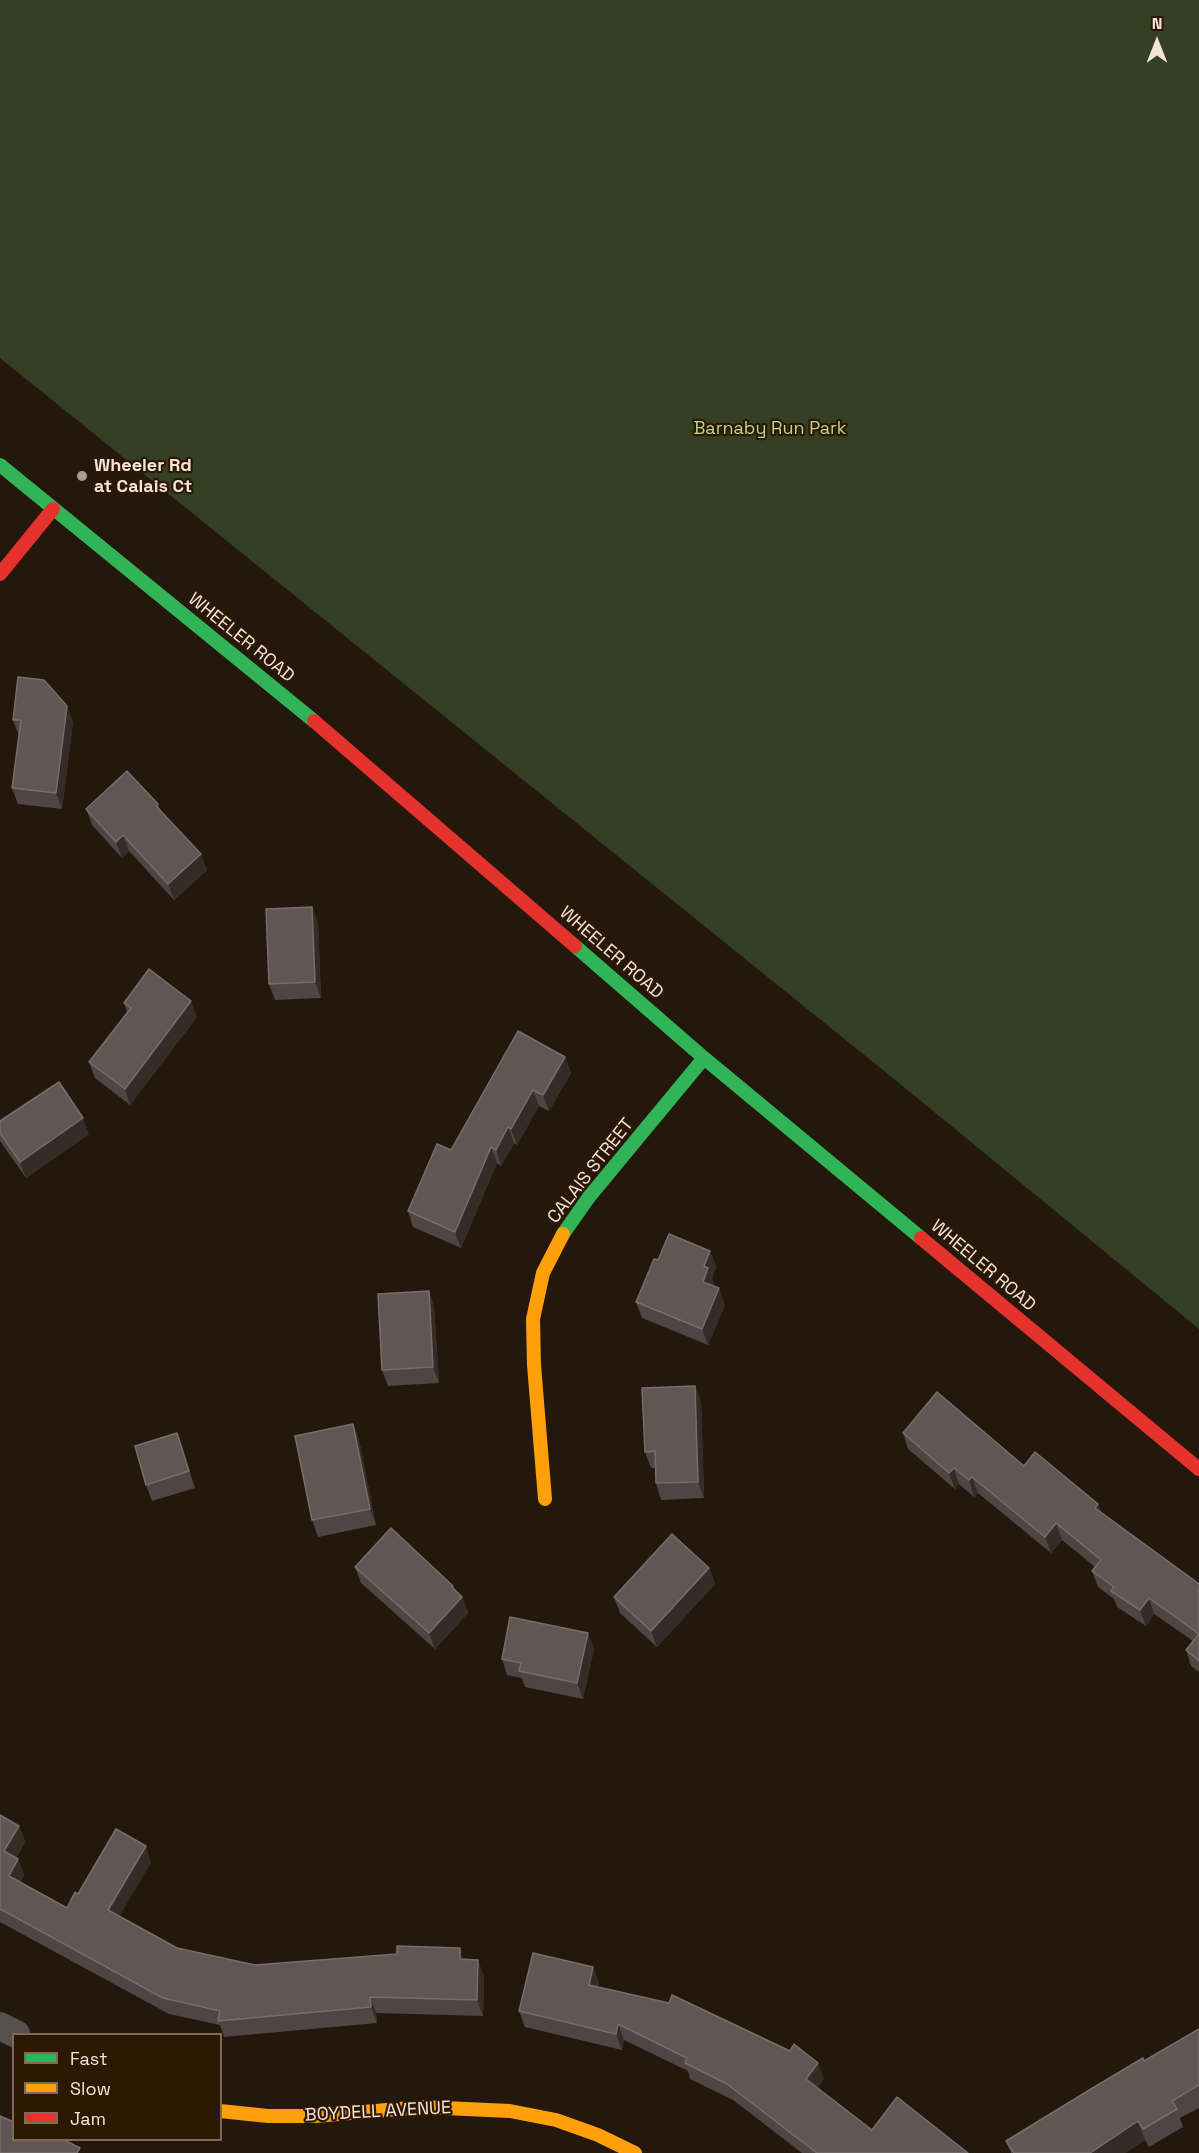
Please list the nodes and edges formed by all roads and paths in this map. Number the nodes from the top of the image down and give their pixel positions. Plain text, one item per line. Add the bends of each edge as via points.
1 (0, 465) edge
2 (53, 508) junction
3 (0, 574) edge
4 (704, 1058) junction
5 (1199, 1468) edge
6 (545, 1499) dead end
7 (0, 2026) edge
8 (14, 2033) edge
9 (222, 2111) edge
10 (635, 2153) edge

1 - 2 main road, WHEELER ROAD
2 - 3 main road
2 - 4 main road, WHEELER ROAD via 349,749
4 - 5 main road, WHEELER ROAD
4 - 6 main road, CALAIS STREET via 589,1197 565,1231 543,1274 533,1319
7 - 8 street
9 - 10 main road, BOYDELL AVENUE via 315,2115 423,2107 510,2111 556,2120

